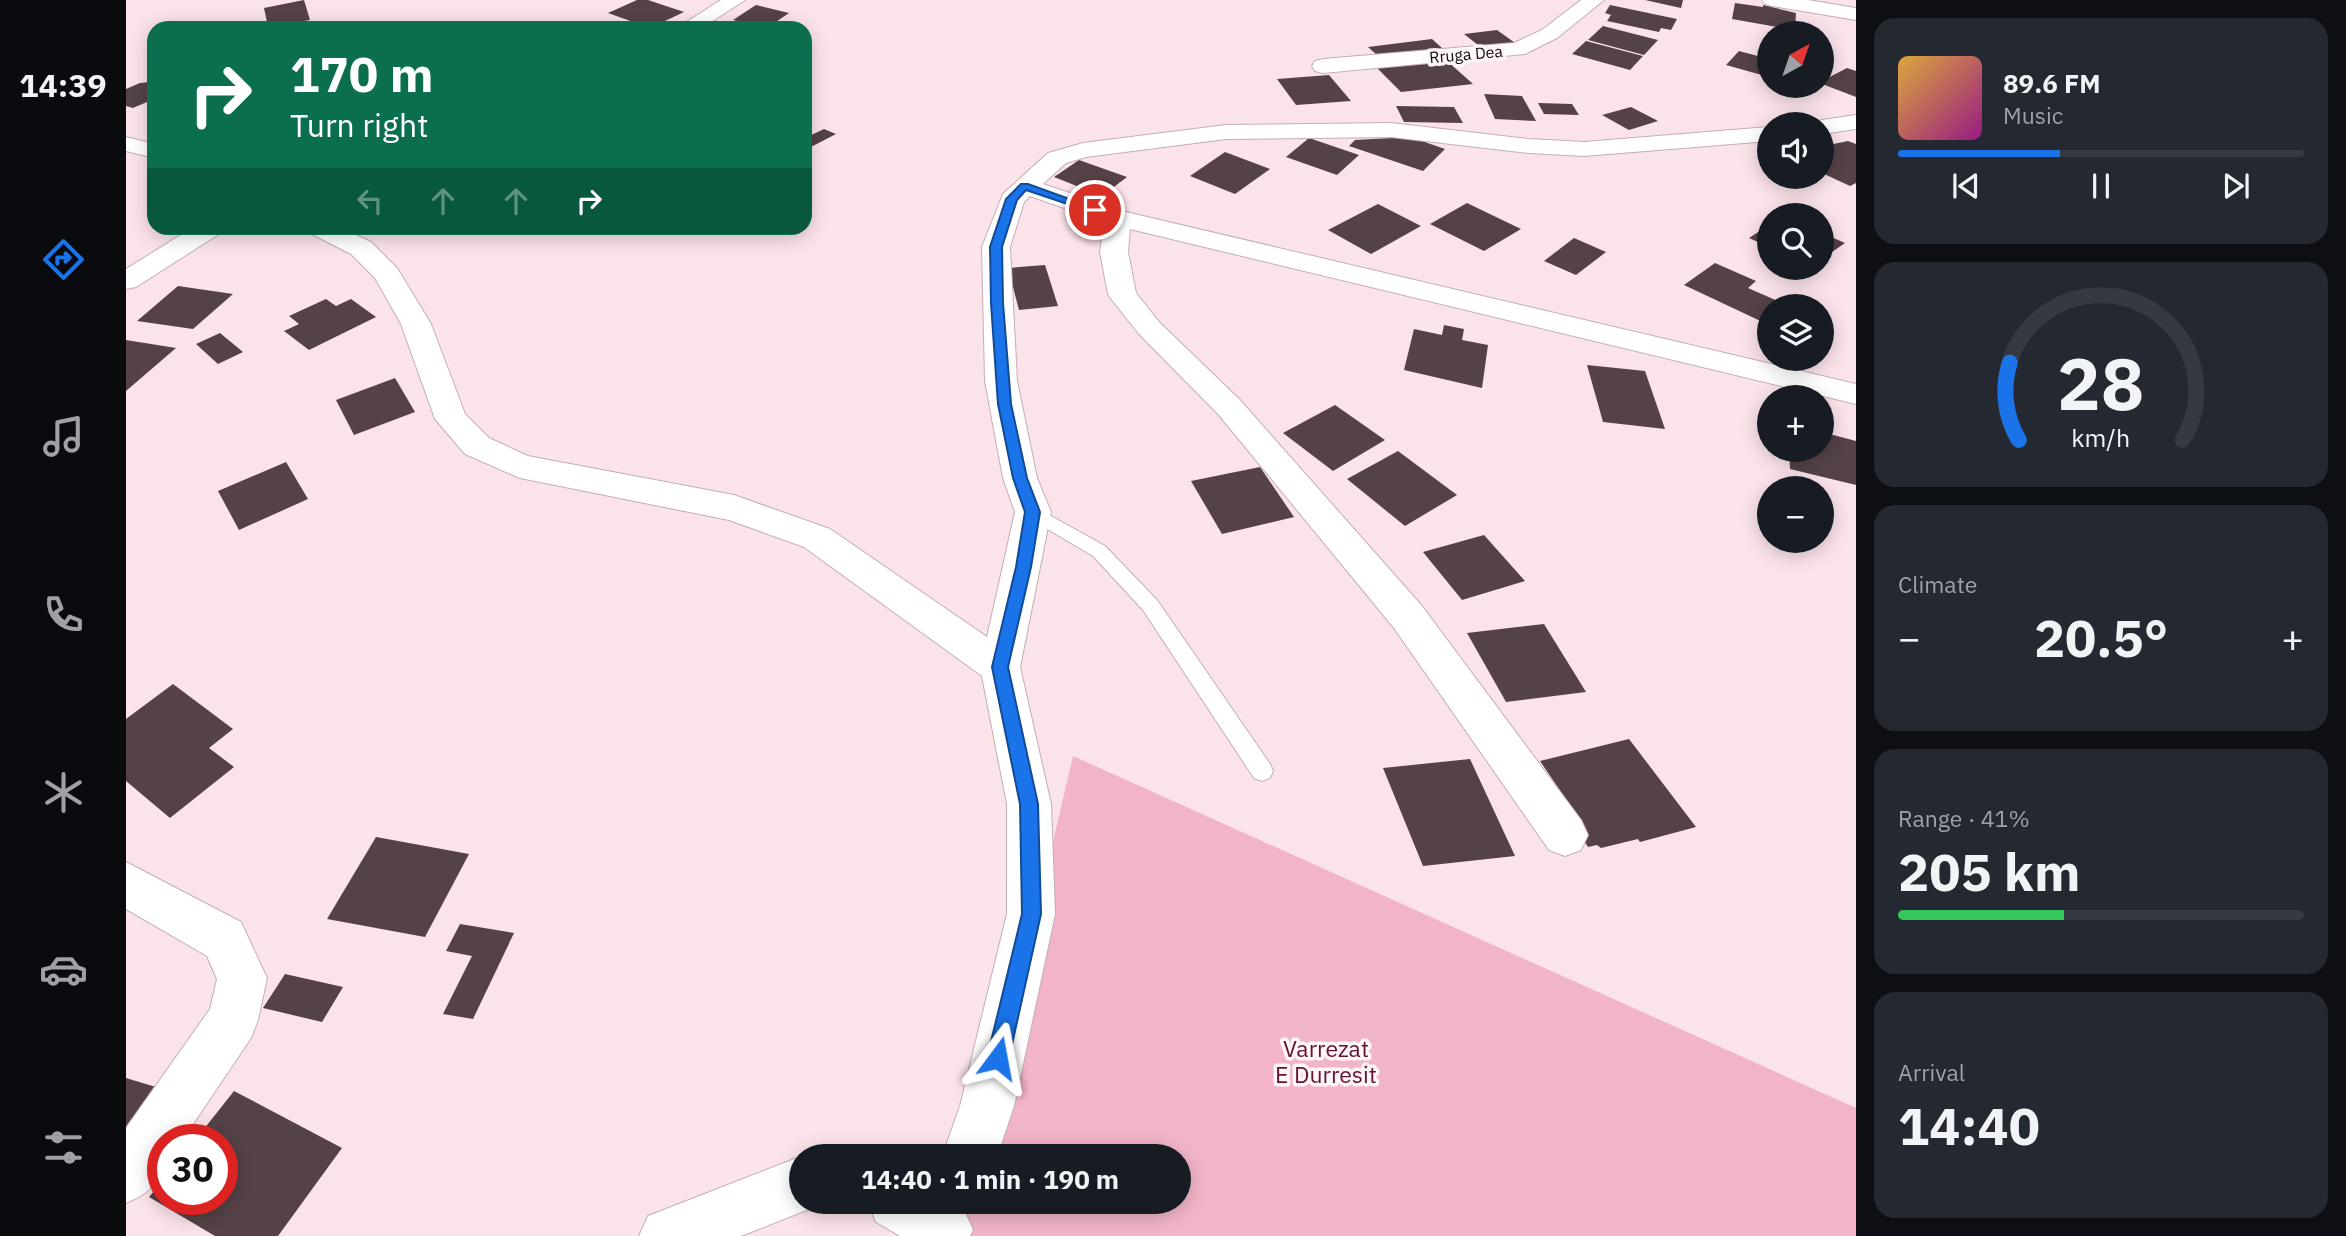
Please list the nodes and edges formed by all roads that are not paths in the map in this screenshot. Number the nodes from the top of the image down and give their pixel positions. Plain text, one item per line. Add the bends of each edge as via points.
1 (735, 0) edge
2 (1594, 0) edge
3 (1772, 0) edge
4 (1856, 14) edge
5 (699, 21) edge
6 (1323, 66) dead end
7 (1856, 122) edge
8 (1834, 125) edge
9 (1757, 135) edge
10 (126, 144) edge
11 (147, 149) edge
12 (1024, 186) junction
13 (1118, 218) junction
14 (199, 235) edge
15 (335, 235) edge
16 (126, 281) edge
17 (1856, 394) edge
18 (1033, 512) junction
19 (1000, 667) junction
20 (1262, 771) dead end
21 (1565, 835) dead end
22 (126, 884) edge
23 (974, 1144) edge
24 (126, 1175) edge
25 (789, 1189) edge
26 (920, 1214) edge
27 (945, 1226) edge
28 (668, 1236) edge

1 - 5 street
2 - 6 street, Rruga Dea via 1549,36 1517,49
3 - 4 street
7 - 8 street
9 - 12 street via 1584,149 1391,130 1226,132 1083,150 1057,158
10 - 11 street
12 - 13 street
12 - 18 street via 1012,199 996,247 997,303 1008,427
13 - 17 street
13 - 21 street via 1114,252 1122,294 1149,328 1229,407 1408,617
14 - 16 street
15 - 19 street via 361,248 387,274 416,324 452,419 477,446 520,466 734,508 817,538
18 - 19 street
18 - 20 lane via 1099,551 1150,606
19 - 23 street via 1029,804 1031,914 987,1106
22 - 24 street via 224,939 242,978 233,1020
25 - 28 street
26 - 27 street

